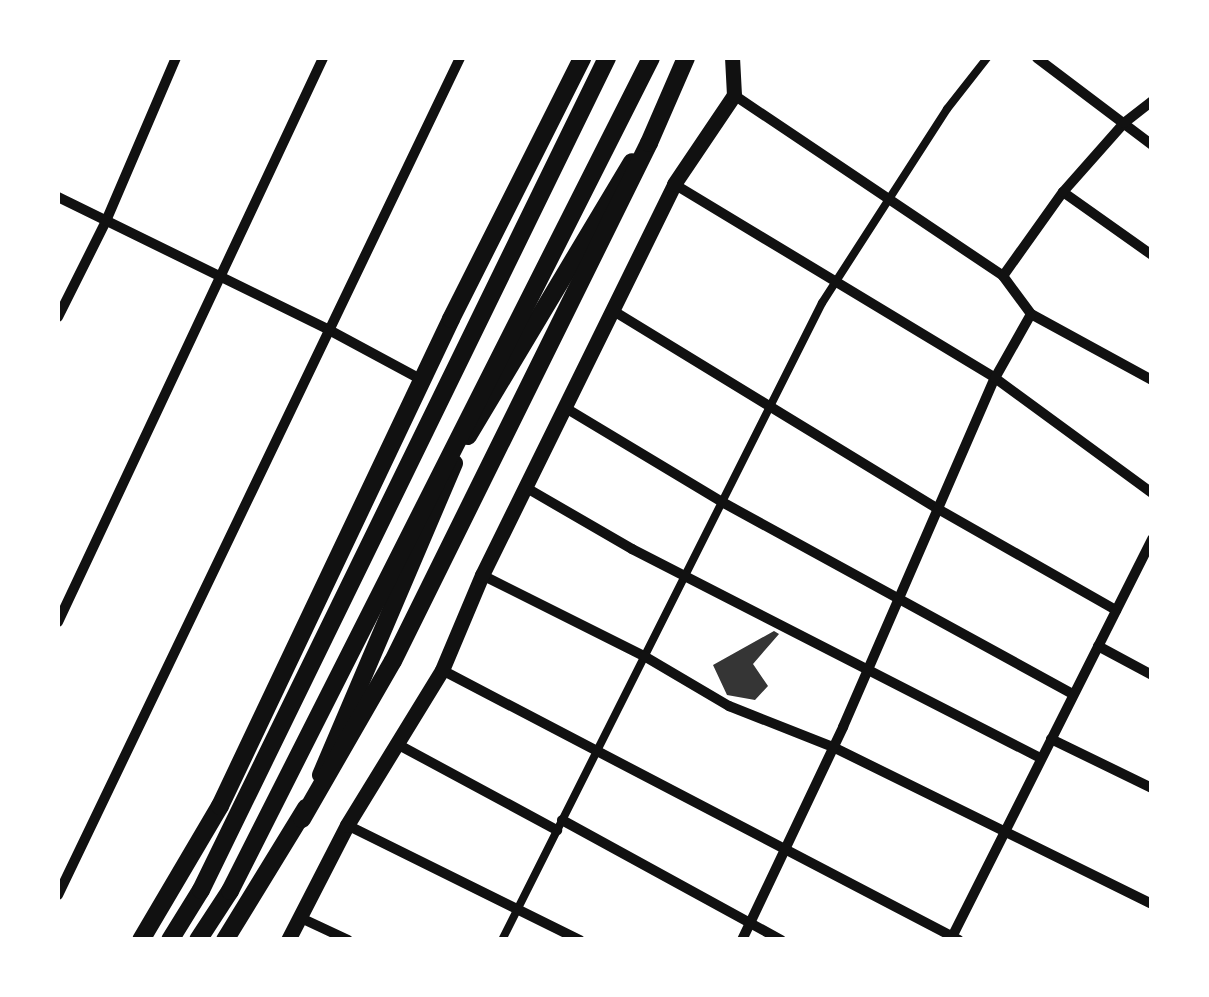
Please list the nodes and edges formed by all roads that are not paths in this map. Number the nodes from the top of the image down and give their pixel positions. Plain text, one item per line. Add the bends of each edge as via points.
1 (176, 58) edge
2 (322, 58) edge
3 (460, 58) edge
4 (582, 58) edge
5 (607, 58) edge
6 (651, 58) edge
7 (686, 58) edge
8 (694, 58) edge
9 (732, 58) edge
10 (987, 58) edge
11 (1038, 58) edge
12 (734, 94) junction
13 (1152, 101) edge
14 (1124, 123) junction
15 (1152, 145) edge
16 (674, 184) junction
17 (1063, 192) junction
18 (58, 198) edge
19 (888, 200) junction
20 (106, 221) junction
21 (1152, 254) edge
22 (1002, 276) junction
23 (222, 278) junction
24 (834, 283) junction
25 (612, 310) junction
26 (1031, 314) junction
27 (58, 317) edge
28 (331, 331) junction
29 (994, 378) junction
30 (1152, 380) edge
31 (424, 382) junction
32 (772, 403) junction
33 (564, 407) junction
34 (524, 487) junction
35 (1152, 493) edge
36 (722, 502) junction
37 (938, 508) junction
38 (1151, 541) edge
39 (482, 575) junction
40 (685, 575) junction
41 (899, 598) junction
42 (1116, 610) junction
43 (58, 622) edge
44 (1098, 646) junction
45 (644, 656) junction
46 (442, 670) junction
47 (868, 670) junction
48 (1152, 676) edge
49 (1073, 694) junction
50 (1051, 739) junction
51 (397, 744) junction
52 (834, 747) junction
53 (595, 754) junction
54 (1041, 758) junction
55 (1152, 788) edge
56 (302, 819) junction
57 (347, 824) junction
58 (560, 825) junction
59 (1004, 831) junction
60 (784, 850) junction
61 (58, 894) edge
62 (1152, 904) edge
63 (517, 910) junction
64 (301, 918) junction
65 (749, 924) junction
66 (954, 938) edge
67 (140, 940) edge
68 (170, 940) edge
69 (198, 940) edge
70 (226, 940) edge
71 (288, 940) edge
72 (348, 940) edge
73 (502, 940) edge
74 (580, 940) edge
75 (742, 940) edge
76 (781, 940) edge

1 - 20 street
2 - 23 street
3 - 28 street
4 - 31 main road
5 - 68 main road via 201,890
6 - 69 main road via 230,891
7 - 56 main road via 393,661
8 - 56 main road via 460,449
9 - 12 main road
10 - 19 street
11 - 14 street
12 - 16 main road
12 - 19 street
13 - 14 street
14 - 15 street
14 - 17 street
16 - 24 street
16 - 25 main road
17 - 21 street
17 - 22 street
18 - 20 street
19 - 22 street
19 - 24 street
20 - 23 street
20 - 27 street
22 - 26 street
23 - 28 street
23 - 43 street
24 - 29 street
24 - 32 street
25 - 32 street
25 - 33 main road
26 - 29 street
26 - 30 street
28 - 31 street
28 - 61 street
29 - 35 street
29 - 37 street
31 - 67 main road via 220,806
32 - 36 street
32 - 37 street
33 - 34 main road
33 - 36 street
34 - 39 main road
34 - 40 street
36 - 40 street
36 - 41 street
37 - 41 street
37 - 42 street
38 - 42 street
39 - 45 street
39 - 46 main road
40 - 45 street
40 - 47 street
41 - 47 street
41 - 49 street
42 - 44 street
44 - 48 street
44 - 49 street
45 - 52 street via 728,706
45 - 53 street
46 - 51 main road
46 - 53 street
47 - 52 street
47 - 54 street
49 - 50 street
50 - 54 street
50 - 55 street
51 - 57 main road
51 - 58 street
52 - 59 street
52 - 60 street
53 - 58 street
53 - 60 street
54 - 59 street
56 - 70 main road
57 - 63 street
57 - 64 main road
58 - 63 street
58 - 65 street
59 - 62 street
59 - 66 street
60 - 65 street
60 - 66 street
63 - 73 street
63 - 74 street
64 - 71 main road
64 - 72 street
65 - 75 street
65 - 76 street

